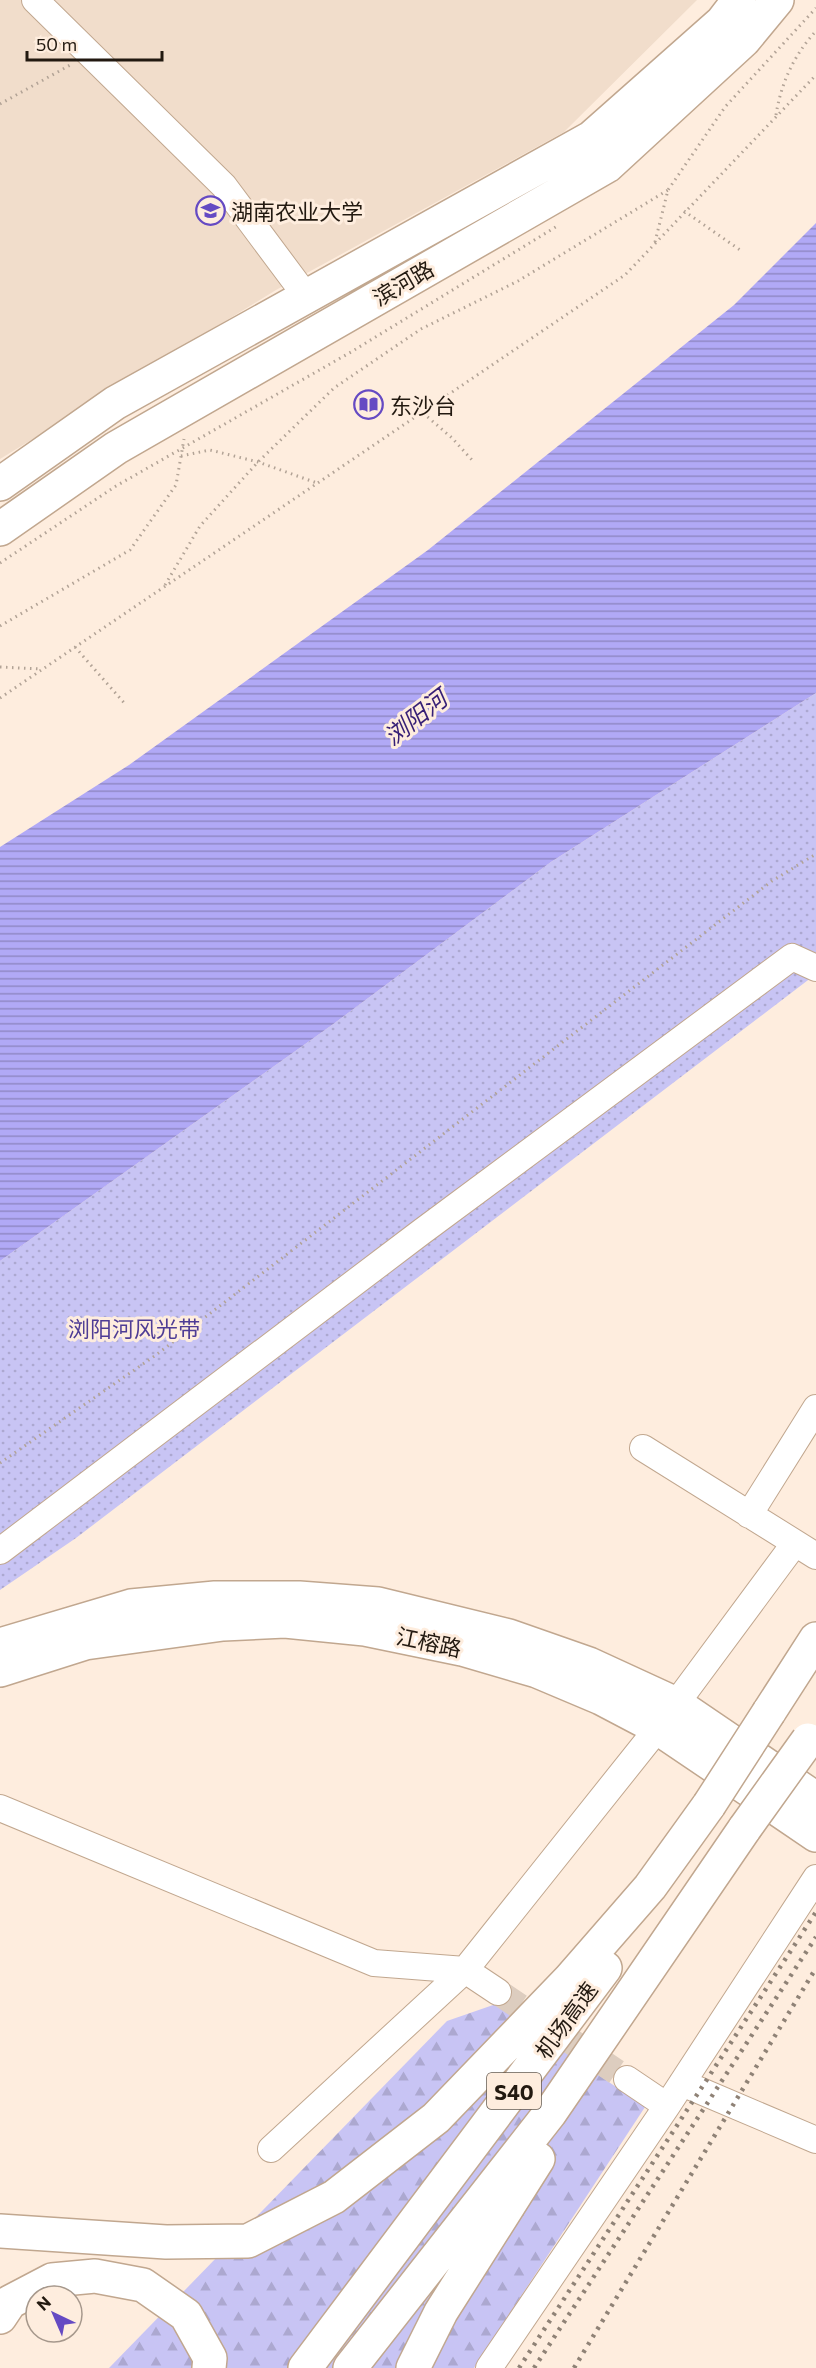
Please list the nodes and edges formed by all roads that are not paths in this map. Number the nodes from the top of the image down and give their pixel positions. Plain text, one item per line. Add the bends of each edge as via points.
1 (35, 0) edge
2 (739, 0) edge
3 (777, 0) edge
4 (306, 296) junction
5 (0, 484) edge
6 (0, 530) edge
7 (816, 968) edge
8 (816, 1408) edge
9 (644, 1448) dead end
10 (749, 1515) junction
11 (805, 1550) edge
12 (0, 1551) edge
13 (816, 1639) edge
14 (0, 1645) edge
15 (816, 1663) edge
16 (0, 1670) edge
17 (667, 1716) junction
18 (773, 1717) junction
19 (813, 1740) edge
20 (816, 1799) edge
21 (0, 1808) edge
22 (733, 1821) junction
23 (816, 1835) edge
24 (816, 1878) edge
25 (465, 1970) junction
26 (498, 1992) tunnel mouth
27 (627, 2079) tunnel mouth
28 (682, 2083) junction
29 (667, 2106) junction
30 (816, 2140) edge
31 (271, 2149) dead end
32 (0, 2231) edge
33 (424, 2274) junction
34 (0, 2317) edge
35 (209, 2368) edge
36 (304, 2368) edge
37 (350, 2368) edge
38 (361, 2368) edge
39 (413, 2368) edge
40 (489, 2368) edge

1 - 4 street via 224,186
2 - 4 main road, 滨河路 via 722,22 591,138
3 - 6 main road, 滨河路 via 744,40 607,166 116,448
4 - 5 main road, 滨河路 via 115,403
7 - 12 street via 792,957
8 - 10 street
9 - 10 street
10 - 11 street
11 - 17 street
13 - 18 main road
14 - 17 main road, 江榕路 via 131,1606 215,1598 378,1604 509,1636 589,1664
15 - 18 main road, 机场高速 / S40
16 - 17 main road, 江榕路 via 85,1643 223,1624 285,1621 365,1629 462,1649
17 - 20 main road, 江榕路
17 - 23 main road, 江榕路
17 - 25 street
18 - 22 main road, 机场高速 / S40
19 - 22 main road, 机场高速 / S40, bridge
21 - 25 street via 374,1963
22 - 32 main road via 650,1887 569,1980 436,2118 334,2197 248,2241 166,2242
22 - 33 main road, 机场高速 / S40 via 550,2114
22 - 36 main road, 机场高速 / S40 via 501,2109
22 - 39 main road via 586,2082 441,2312
24 - 28 street
25 - 26 street
25 - 31 street
27 - 29 street
28 - 29 street
28 - 30 street
29 - 40 street
33 - 37 main road, 机场高速 / S40
33 - 38 main road, 机场高速 / S40
34 - 35 main road via 10,2301 52,2280 95,2276 143,2285 186,2315 210,2358

